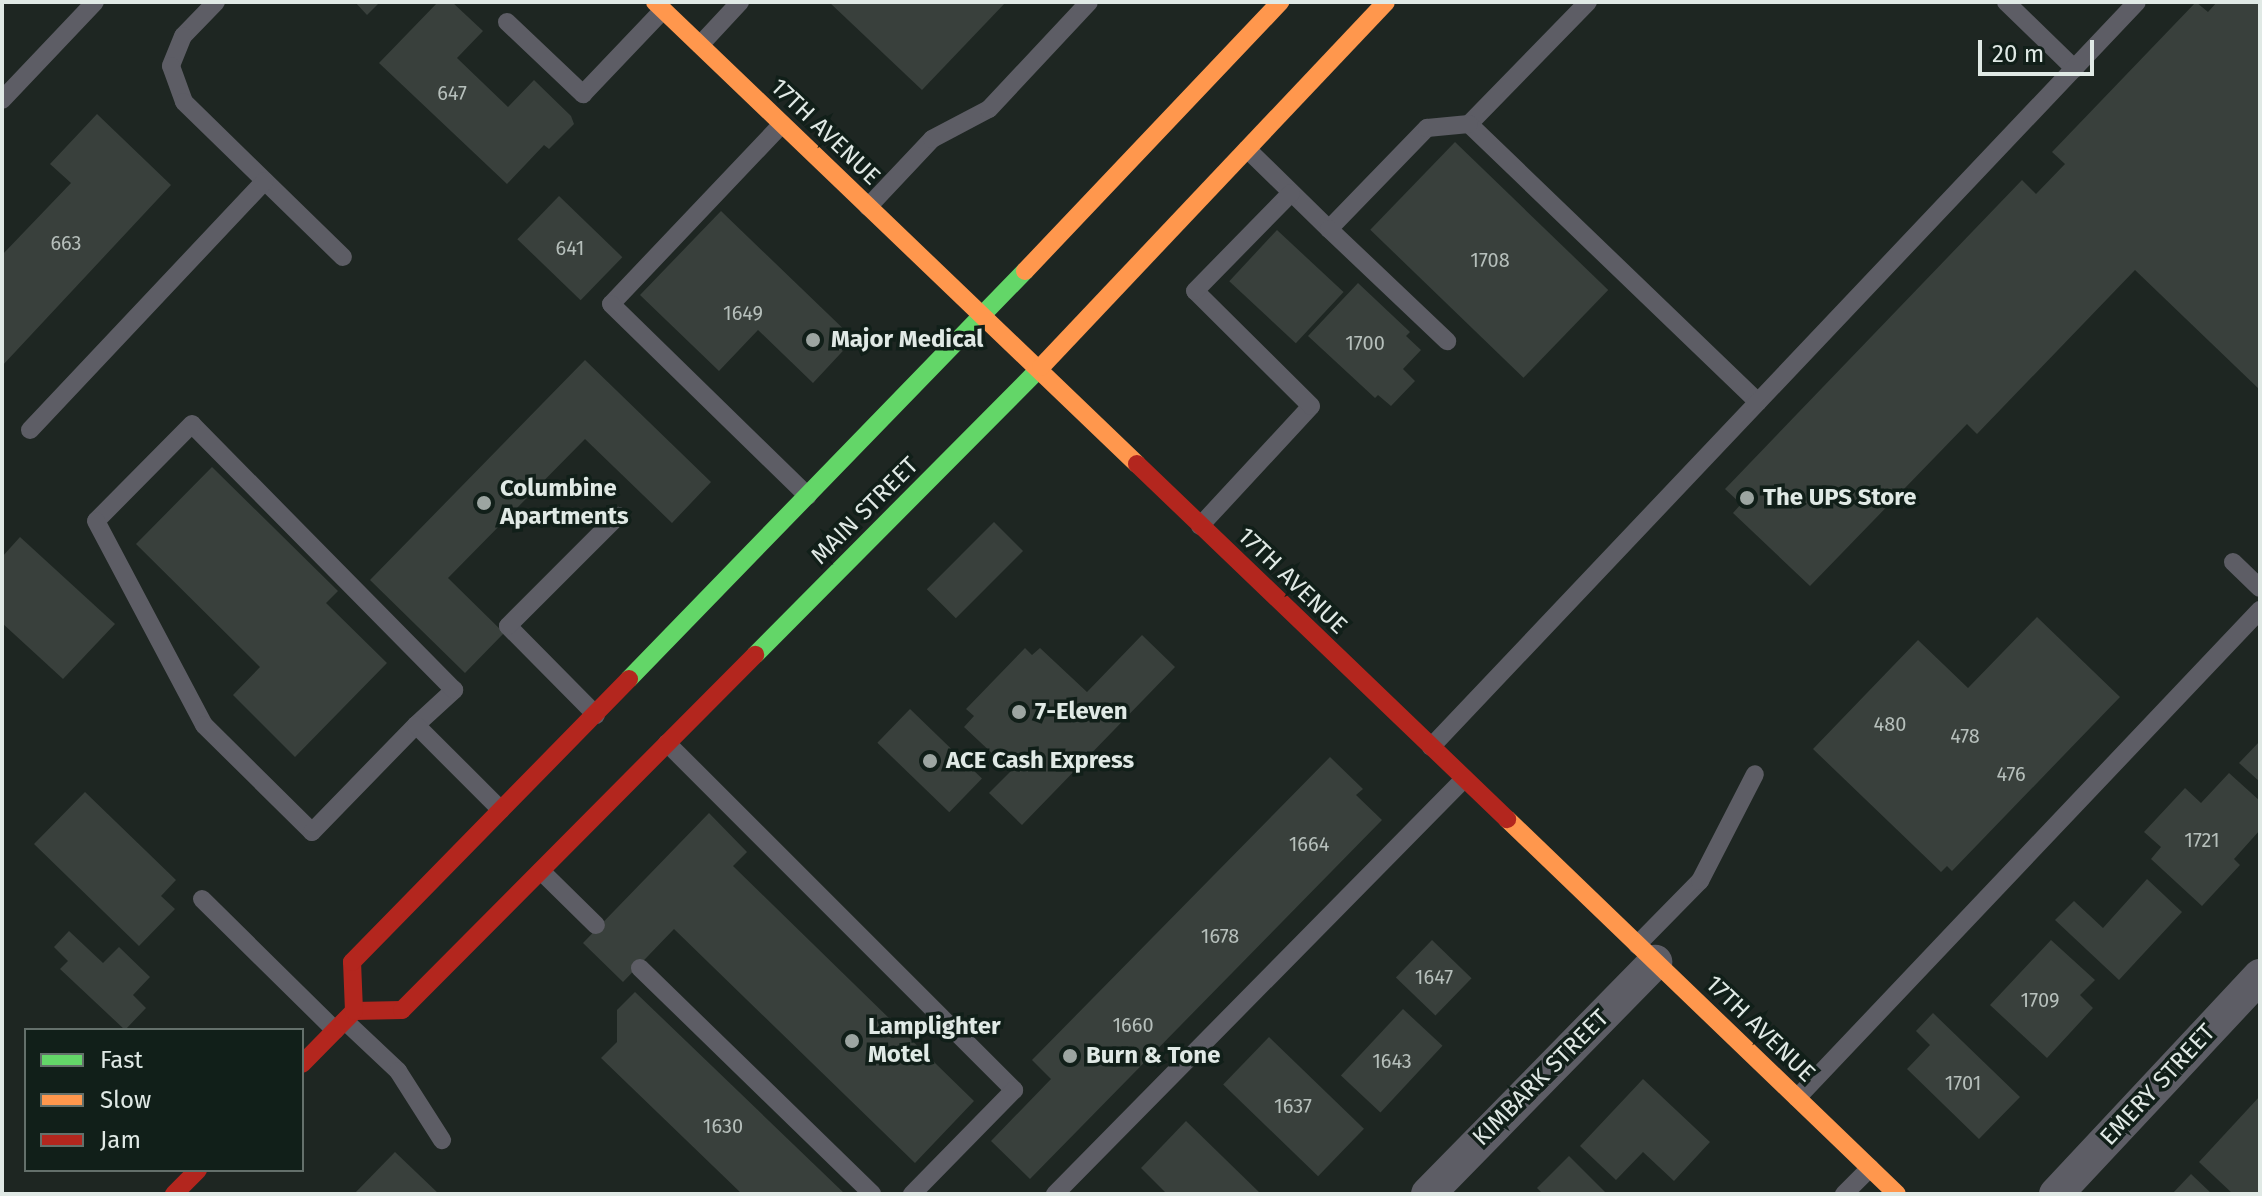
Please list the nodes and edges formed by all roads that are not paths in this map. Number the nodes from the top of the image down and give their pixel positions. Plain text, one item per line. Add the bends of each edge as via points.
1 (95, 2) edge
2 (216, 2) edge
3 (740, 2) edge
4 (1089, 2) edge
5 (1280, 2) edge
6 (1386, 2) edge
7 (1588, 2) edge
8 (2006, 2) edge
9 (2137, 2) edge
10 (659, 6) edge
11 (507, 22) dead end
12 (700, 45) junction
13 (2075, 69) junction
14 (2, 100) edge
15 (782, 124) junction
16 (1469, 124) junction
17 (1247, 149) junction
18 (265, 181) junction
19 (1291, 193) junction
20 (868, 207) junction
21 (1329, 229) junction
22 (343, 257) dead end
23 (983, 316) junction
24 (1447, 341) dead end
25 (1038, 370) junction
26 (1758, 402) junction
27 (30, 430) dead end
28 (808, 496) junction
29 (618, 516) dead end
30 (1200, 526) junction
31 (2233, 562) dead end
32 (2260, 588) edge
33 (2260, 610) edge
34 (596, 715) junction
35 (416, 725) junction
36 (667, 743) junction
37 (1431, 747) junction
38 (1755, 774) dead end
39 (1464, 779) junction
40 (501, 810) junction
41 (541, 871) junction
42 (202, 899) dead end
43 (596, 925) dead end
44 (1646, 953) junction
45 (640, 968) dead end
46 (2260, 976) edge
47 (345, 1021) junction
48 (304, 1062) edge
49 (1797, 1098) junction
50 (442, 1140) dead end
51 (1870, 1168) junction
52 (196, 1172) edge
53 (174, 1194) edge
54 (872, 1194) edge
55 (912, 1194) edge
56 (1055, 1194) edge
57 (1428, 1194) edge
58 (1844, 1194) edge
59 (1897, 1194) edge
60 (2056, 1194) edge

1 - 14 lane
2 - 18 lane via 183,36 171,66 184,102
3 - 12 lane
4 - 20 lane via 989,109 932,139
5 - 23 main road, MAIN STREET
6 - 17 main road, MAIN STREET
7 - 16 lane
8 - 13 lane
9 - 13 lane
10 - 11 lane via 583,94
10 - 12 main road, 17TH AVENUE
12 - 15 main road, 17TH AVENUE
13 - 26 lane
15 - 20 main road, 17TH AVENUE
15 - 28 lane via 611,304
16 - 21 lane via 1427,128
16 - 26 lane
17 - 19 lane
17 - 25 main road, MAIN STREET
18 - 22 lane
18 - 27 lane
19 - 21 lane
19 - 30 lane via 1195,291 1311,406
20 - 23 main road, 17TH AVENUE
21 - 24 lane
23 - 25 main road, 17TH AVENUE
23 - 28 main road, MAIN STREET
25 - 30 main road, 17TH AVENUE
25 - 36 main road, MAIN STREET
26 - 37 lane
28 - 34 main road, MAIN STREET
29 - 34 lane via 508,626
30 - 37 main road, 17TH AVENUE
31 - 32 lane
33 - 49 lane
34 - 40 main road, MAIN STREET
35 - 35 lane via 312,832 204,725 96,521 192,424 454,690
35 - 40 lane
36 - 41 main road, MAIN STREET
36 - 55 lane via 1014,1090
37 - 39 main road, 17TH AVENUE
38 - 44 lane via 1700,881
39 - 44 main road, 17TH AVENUE
39 - 56 lane
40 - 47 main road, MAIN STREET via 352,962
41 - 43 lane
41 - 47 main road, MAIN STREET via 402,1010
42 - 47 lane
44 - 49 main road, 17TH AVENUE
44 - 57 street, KIMBARK STREET
45 - 54 lane
46 - 60 street, EMERY STREET
47 - 48 main road
47 - 50 lane via 398,1071
49 - 51 main road, 17TH AVENUE
51 - 58 lane
51 - 59 main road, 17TH AVENUE
52 - 53 main road

